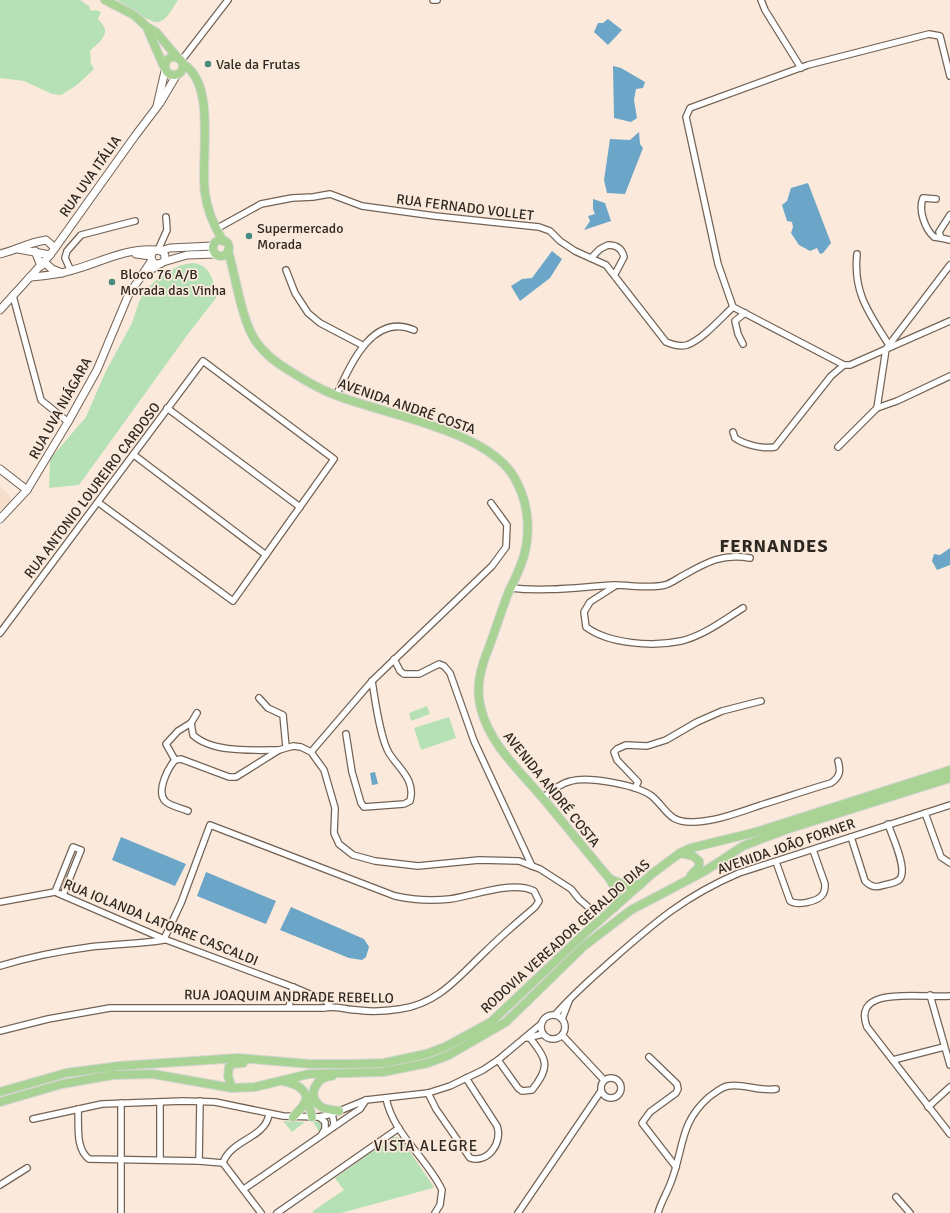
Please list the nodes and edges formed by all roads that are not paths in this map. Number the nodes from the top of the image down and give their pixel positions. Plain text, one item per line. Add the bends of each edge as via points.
1 (105, 0) edge
2 (228, 0) edge
3 (433, 0) edge
4 (437, 0) edge
5 (761, 0) edge
6 (147, 27) junction
7 (181, 61) junction
8 (801, 68) junction
9 (164, 69) junction
10 (178, 75) junction
11 (950, 76) edge
12 (199, 83) junction
13 (157, 106) junction
14 (936, 198) dead end
15 (950, 215) edge
16 (166, 217) dead end
17 (135, 221) dead end
18 (217, 230) junction
19 (63, 236) junction
20 (945, 239) edge
21 (46, 240) junction
22 (55, 248) junction
23 (217, 248) junction
24 (18, 249) junction
25 (35, 251) junction
26 (228, 251) junction
27 (155, 253) junction
28 (0, 254) edge
29 (857, 254) dead end
30 (50, 255) junction
31 (591, 258) junction
32 (161, 263) junction
33 (42, 264) junction
34 (232, 265) junction
35 (950, 265) edge
36 (286, 270) dead end
37 (70, 271) junction
38 (62, 273) junction
39 (615, 274) junction
40 (30, 277) junction
41 (138, 278) junction
42 (13, 296) junction
43 (733, 307) junction
44 (0, 310) edge
45 (745, 314) junction
46 (950, 322) edge
47 (414, 330) dead end
48 (743, 344) dead end
49 (362, 345) junction
50 (888, 347) junction
51 (847, 365) junction
52 (950, 376) edge
53 (336, 396) junction
54 (167, 408) junction
55 (876, 408) junction
56 (68, 422) junction
57 (733, 432) dead end
58 (838, 447) dead end
59 (134, 455) junction
60 (0, 469) edge
61 (27, 490) junction
62 (99, 503) junction
63 (492, 503) dead end
64 (300, 507) junction
65 (0, 519) edge
66 (266, 555) junction
67 (750, 558) dead end
68 (615, 585) junction
69 (510, 588) junction
70 (743, 608) dead end
71 (0, 633) edge
72 (394, 659) junction
73 (372, 681) junction
74 (259, 698) dead end
75 (761, 701) dead end
76 (197, 713) dead end
77 (191, 723) junction
78 (346, 734) dead end
79 (286, 747) junction
80 (279, 750) junction
81 (311, 752) junction
82 (175, 760) junction
83 (838, 761) dead end
84 (950, 770) edge
85 (950, 778) edge
86 (635, 788) junction
87 (543, 798) junction
88 (950, 805) edge
89 (188, 811) dead end
90 (925, 813) junction
91 (888, 824) junction
92 (851, 837) junction
93 (813, 850) junction
94 (680, 853) junction
95 (776, 862) junction
96 (950, 863) edge
97 (532, 866) junction
98 (609, 878) junction
99 (682, 883) junction
100 (642, 884) junction
101 (55, 892) junction
102 (63, 895) junction
103 (0, 902) edge
104 (614, 908) junction
105 (602, 919) junction
106 (164, 940) junction
107 (0, 966) edge
108 (293, 987) junction
109 (930, 995) junction
110 (950, 996) edge
111 (570, 998) junction
112 (330, 1006) junction
113 (289, 1007) junction
114 (555, 1015) junction
115 (562, 1019) junction
116 (541, 1024) junction
117 (0, 1031) edge
118 (543, 1034) junction
119 (562, 1035) junction
120 (528, 1038) junction
121 (944, 1047) junction
122 (649, 1057) dead end
123 (257, 1060) junction
124 (498, 1060) junction
125 (893, 1060) junction
126 (950, 1065) edge
127 (346, 1073) junction
128 (466, 1078) junction
129 (280, 1080) junction
130 (604, 1080) junction
131 (950, 1087) edge
132 (232, 1088) junction
133 (776, 1089) dead end
134 (601, 1091) junction
135 (0, 1092) edge
136 (428, 1093) junction
137 (307, 1097) junction
138 (606, 1097) junction
139 (386, 1098) junction
140 (366, 1100) junction
141 (595, 1100) junction
142 (200, 1101) junction
143 (0, 1102) edge
144 (160, 1102) junction
145 (121, 1103) junction
146 (928, 1108) junction
147 (78, 1109) junction
148 (336, 1113) junction
149 (269, 1114) junction
150 (293, 1117) junction
151 (316, 1117) junction
152 (33, 1120) dead end
153 (333, 1128) junction
154 (399, 1128) junction
155 (950, 1134) edge
156 (321, 1136) junction
157 (121, 1160) junction
158 (160, 1160) junction
159 (198, 1160) junction
160 (223, 1163) junction
161 (676, 1167) junction
162 (27, 1168) dead end
163 (0, 1185) edge
164 (244, 1190) junction
165 (896, 1197) dead end
166 (121, 1213) edge
167 (261, 1213) edge
168 (278, 1213) edge
169 (435, 1213) edge
170 (518, 1213) edge
171 (658, 1213) edge
172 (910, 1213) edge

1 - 6 main road via 134,15
2 - 7 street
3 - 4 street
5 - 8 street
6 - 7 main road via 156,32
6 - 9 main road
7 - 9 main road via 168,58
7 - 10 main road via 183,68
7 - 12 main road
8 - 11 street via 929,34 940,36
8 - 43 street via 690,108 686,117 718,264
9 - 10 main road via 170,75
9 - 13 street, RUA UVA ITÁLIA
10 - 12 main road via 192,77
10 - 13 street, RUA UVA ITÁLIA
12 - 18 main road via 204,107 207,208
13 - 19 street, RUA UVA ITÁLIA
14 - 20 street via 923,198 921,210 929,233
15 - 20 street via 940,232
16 - 27 street via 167,230
17 - 37 street via 81,236 67,251 65,258
18 - 23 main road
18 - 31 street, RUA FERNADO VOLLET via 261,204 330,194 362,206 539,227 550,231 575,251
19 - 21 street
19 - 22 street, RUA UVA ITÁLIA
21 - 22 street
21 - 24 street via 31,242
22 - 30 street, RUA UVA ITÁLIA
23 - 26 main road, AVENIDA ANDRÉ COSTA via 228,246
23 - 26 main road via 222,256
23 - 27 street via 170,248
23 - 32 street, RUA UVA NIÁGARA
23 - 34 main road
24 - 25 street
24 - 28 street
25 - 30 street
25 - 33 street
26 - 34 main road, AVENIDA ANDRÉ COSTA
27 - 32 street
27 - 32 street via 165,256
27 - 37 street via 147,249
27 - 41 street, RUA UVA NIÁGARA
29 - 50 street via 858,289
30 - 33 street, RUA UVA ITÁLIA
31 - 39 street, RUA FERNADO VOLLET via 606,265
31 - 39 street via 608,245 618,247 624,257
32 - 41 street, RUA UVA NIÁGARA
33 - 38 street
33 - 40 street, RUA UVA ITÁLIA
34 - 53 main road, AVENIDA ANDRÉ COSTA via 248,325 262,351 293,374
35 - 50 street
36 - 49 street via 295,292 308,313 320,323
37 - 38 street
38 - 40 street
39 - 43 street, RUA FERNADO VOLLET via 666,342 672,345 686,345 695,341
40 - 42 street, RUA UVA ITÁLIA
41 - 56 street, RUA UVA NIÁGARA via 97,370
42 - 44 street, RUA UVA ITÁLIA
42 - 56 street via 41,400
43 - 45 street
45 - 48 street via 735,321
45 - 51 street
46 - 50 street
47 - 49 street via 399,325 384,329
49 - 53 street
50 - 51 street via 862,362
50 - 55 street
51 - 57 street via 831,376 775,448 746,443 735,438
52 - 55 street
53 - 69 main road, AVENIDA ANDRÉ COSTA via 473,442 490,452 514,475 525,501 528,525 525,552
54 - 59 street, RUA ANTONIO LOUREIRO CARDOSO
54 - 64 street
54 - 64 street, RUA ANTONIO LOUREIRO CARDOSO via 203,361 334,459
55 - 58 street
56 - 61 street, RUA UVA NIÁGARA
59 - 62 street, RUA ANTONIO LOUREIRO CARDOSO
59 - 66 street
60 - 61 street
61 - 65 street, RUA UVA NIÁGARA
62 - 66 street via 233,601
62 - 71 street, RUA ANTONIO LOUREIRO CARDOSO
63 - 72 street via 507,525 506,546 492,566
64 - 66 street
67 - 68 street via 736,555 708,561 668,584 655,587
68 - 69 street via 567,590
68 - 70 street via 590,602 584,612 586,626 595,633 625,642 681,641 710,628
69 - 87 main road, AVENIDA ANDRÉ COSTA via 483,662 479,679 480,708 497,744
72 - 73 street
72 - 97 street via 404,674 419,674 439,664 450,673 474,741
73 - 78 street via 377,714 388,752 410,783 410,801 404,804 364,807 352,772
73 - 81 street
74 - 79 street via 268,708 283,715
75 - 86 street via 722,711 666,740 647,746 626,745 617,748 614,752 617,760 638,782
76 - 77 street
77 - 80 street via 194,737 209,744 229,749
77 - 82 street via 166,744
79 - 80 street
79 - 81 street via 301,747
80 - 82 street via 236,777 229,777 181,759
81 - 97 street via 324,770 335,808 334,833 339,844 353,855 375,861 418,866 479,860 518,861
82 - 89 street via 166,774 163,798
83 - 86 street via 839,775 831,783 731,816 694,822 674,820 652,796
84 - 94 main road, RODOVIA VEREADOR GERALDO DIAS via 756,832
85 - 99 main road, RODOVIA VEREADOR GERALDO DIAS via 761,838
86 - 87 street via 582,779 570,781
87 - 98 main road, AVENIDA ANDRÉ COSTA
88 - 90 street, AVENIDA JOÃO FORNER
90 - 91 street, AVENIDA JOÃO FORNER
90 - 96 street via 941,857
91 - 92 street, AVENIDA JOÃO FORNER
91 - 92 street via 903,868 897,881 877,887 868,884
92 - 93 street, AVENIDA JOÃO FORNER
93 - 95 street, AVENIDA JOÃO FORNER
93 - 95 street via 825,884 823,894 819,898 799,904 790,901
94 - 99 main road via 693,856 699,864 697,870
94 - 100 main road, RODOVIA VEREADOR GERALDO DIAS
95 - 111 street, AVENIDA JOÃO FORNER via 739,873 683,902 658,920
97 - 105 street via 571,889
98 - 100 main road, AVENIDA ANDRÉ COSTA via 627,886
98 - 104 main road, AVENIDA ANDRÉ COSTA via 617,892
99 - 127 main road, RODOVIA VEREADOR GERALDO DIAS via 631,910 608,926 506,1022 450,1055 407,1068 383,1072
100 - 104 main road, RODOVIA VEREADOR GERALDO DIAS
101 - 102 street, RUA IOLANDA LATORRE CASCALDI
101 - 102 street via 73,847 81,850
101 - 103 street, RUA IOLANDA LATORRE CASCALDI
102 - 106 street, RUA IOLANDA LATORRE CASCALDI
104 - 105 main road, RODOVIA VEREADOR GERALDO DIAS
105 - 123 main road, RODOVIA VEREADOR GERALDO DIAS via 491,1022 445,1047 407,1060 384,1063 310,1064
106 - 107 street via 90,947
106 - 108 street, RUA IOLANDA LATORRE CASCALDI
106 - 112 street, RUA JOAQUIM ANDRADE REBELLO via 181,903 210,825 395,896 441,900 520,887 534,891 539,901 535,907 444,992 423,1004 372,1011
108 - 112 street, RUA IOLANDA LATORRE CASCALDI
108 - 113 street
109 - 110 street
109 - 121 street
109 - 125 street via 912,994 873,1001 864,1010 863,1016 867,1026
111 - 114 street, AVENIDA JOÃO FORNER
111 - 115 street, AVENIDA JOÃO FORNER
112 - 113 street, RUA JOAQUIM ANDRADE REBELLO
113 - 117 street, RUA JOAQUIM ANDRADE REBELLO via 110,1008
114 - 115 street
114 - 116 street via 548,1016
115 - 119 street via 565,1027
116 - 118 street
116 - 120 street
118 - 119 street via 552,1039
118 - 120 street
119 - 130 street
120 - 124 street
120 - 124 street via 546,1062 532,1090 522,1091 518,1088
121 - 125 street
121 - 126 street
122 - 161 street via 677,1084 678,1089 650,1112 642,1124
123 - 132 main road via 229,1067 228,1076
123 - 135 main road, RODOVIA VEREADOR GERALDO DIAS via 219,1059 113,1067 66,1073
124 - 128 street
125 - 146 street
127 - 129 main road, RODOVIA VEREADOR GERALDO DIAS via 309,1074
127 - 148 main road via 323,1078 315,1086 317,1104
128 - 136 street
128 - 136 street via 499,1133 498,1140 483,1160 470,1158
129 - 132 main road, RODOVIA VEREADOR GERALDO DIAS via 255,1087
129 - 137 main road via 297,1084
130 - 134 street
130 - 138 street via 616,1079 621,1085 618,1096
131 - 146 street
132 - 143 main road, RODOVIA VEREADOR GERALDO DIAS via 171,1076 130,1074 62,1084
133 - 161 street via 768,1091 728,1086 718,1090 690,1119 684,1132
134 - 138 street
134 - 141 street
136 - 139 street
137 - 150 main road
137 - 151 main road
138 - 141 street
139 - 140 street
139 - 154 street via 388,1110
140 - 148 street
140 - 153 street via 360,1109
141 - 170 street
142 - 144 street
142 - 149 street
142 - 159 street
144 - 145 street
144 - 158 street
145 - 147 street
145 - 157 street
146 - 155 street
147 - 152 street
147 - 157 street via 80,1144 84,1156 95,1160
148 - 151 street
148 - 153 street
149 - 150 street
149 - 160 street via 266,1124 232,1150
150 - 151 street
151 - 156 street via 326,1122
153 - 156 street
154 - 168 street
154 - 169 street via 442,1190 440,1204
156 - 164 street
157 - 158 street
157 - 166 street
158 - 159 street
159 - 160 street
160 - 164 street
161 - 171 street
162 - 163 street
164 - 167 street
165 - 172 street

